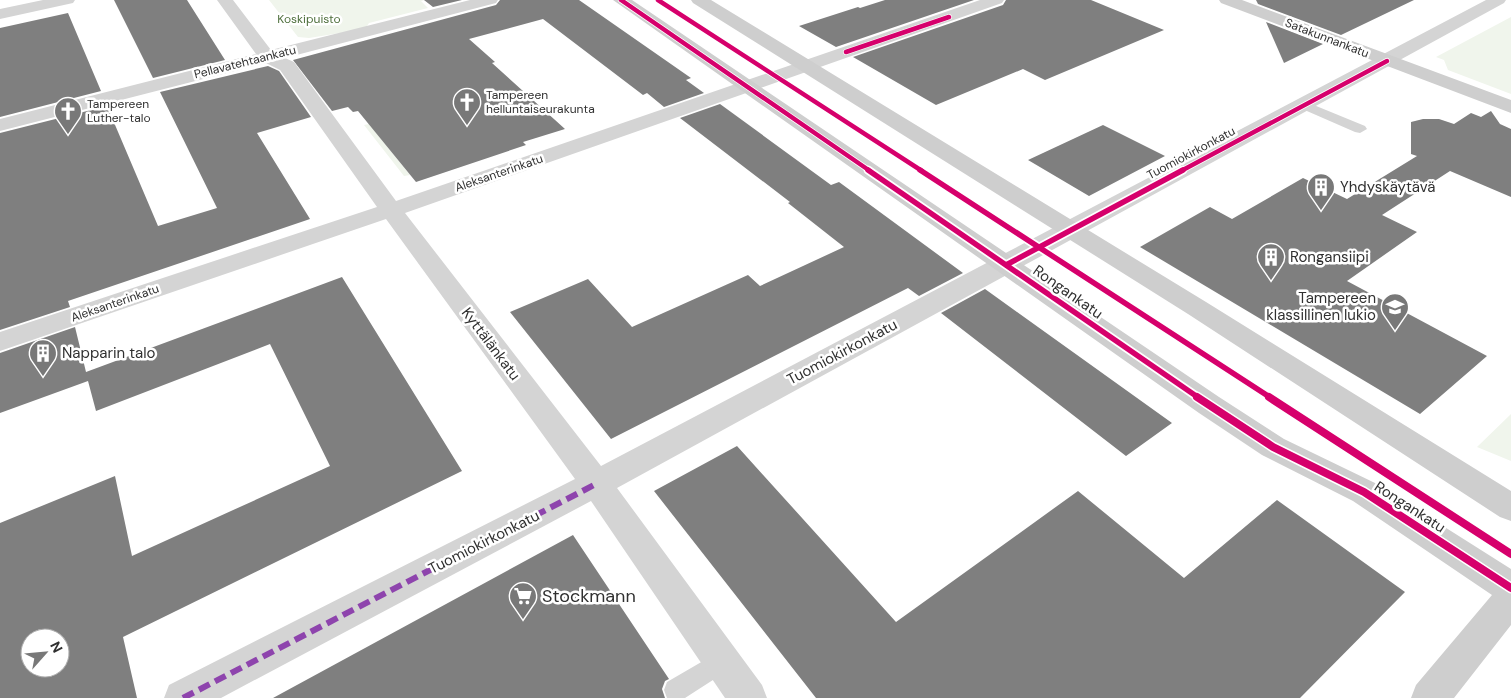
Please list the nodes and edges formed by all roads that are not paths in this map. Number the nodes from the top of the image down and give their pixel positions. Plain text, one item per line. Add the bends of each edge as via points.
1 (67, 0) edge
2 (225, 0) edge
3 (490, 0) edge
4 (621, 0) edge
5 (699, 0) edge
6 (996, 0) edge
7 (1227, 0) edge
8 (1498, 0) edge
9 (0, 14) edge
10 (266, 56) junction
11 (1387, 61) junction
12 (806, 66) junction
13 (748, 87) junction
14 (1304, 105) junction
15 (1511, 107) edge
16 (0, 125) edge
17 (1360, 129) dead end
18 (391, 210) junction
19 (1071, 230) junction
20 (1006, 264) junction
21 (0, 342) edge
22 (596, 484) junction
23 (1511, 508) edge
24 (1511, 588) edge
25 (1511, 598) edge
26 (722, 661) junction
27 (676, 690) dead end
28 (183, 698) edge
29 (748, 698) edge
30 (1430, 698) edge

1 - 9 street
2 - 10 street, Kyttälänkatu
3 - 10 street, Pellavatehtaankatu
4 - 13 street, Rongankatu
5 - 12 street
6 - 12 street, Aleksanterinkatu
7 - 11 street, Satakunnankatu
8 - 11 street, Tuomiokirkonkatu
10 - 16 street, Pellavatehtaankatu
10 - 18 street, Kyttälänkatu via 288,66
11 - 14 street, Tuomiokirkonkatu
11 - 15 street, Satakunnankatu
12 - 13 street, Aleksanterinkatu
12 - 19 street
13 - 18 street, Aleksanterinkatu
13 - 20 street, Rongankatu
14 - 17 lane
14 - 19 street, Tuomiokirkonkatu
18 - 21 street, Aleksanterinkatu
18 - 22 street, Kyttälänkatu
19 - 20 street, Tuomiokirkonkatu
19 - 23 street
20 - 22 street, Tuomiokirkonkatu
20 - 24 street, Rongankatu via 1273,447 1364,492
22 - 26 street, Kyttälänkatu
22 - 28 street, Tuomiokirkonkatu
25 - 30 street
26 - 27 lane
26 - 29 street, Kyttälänkatu

